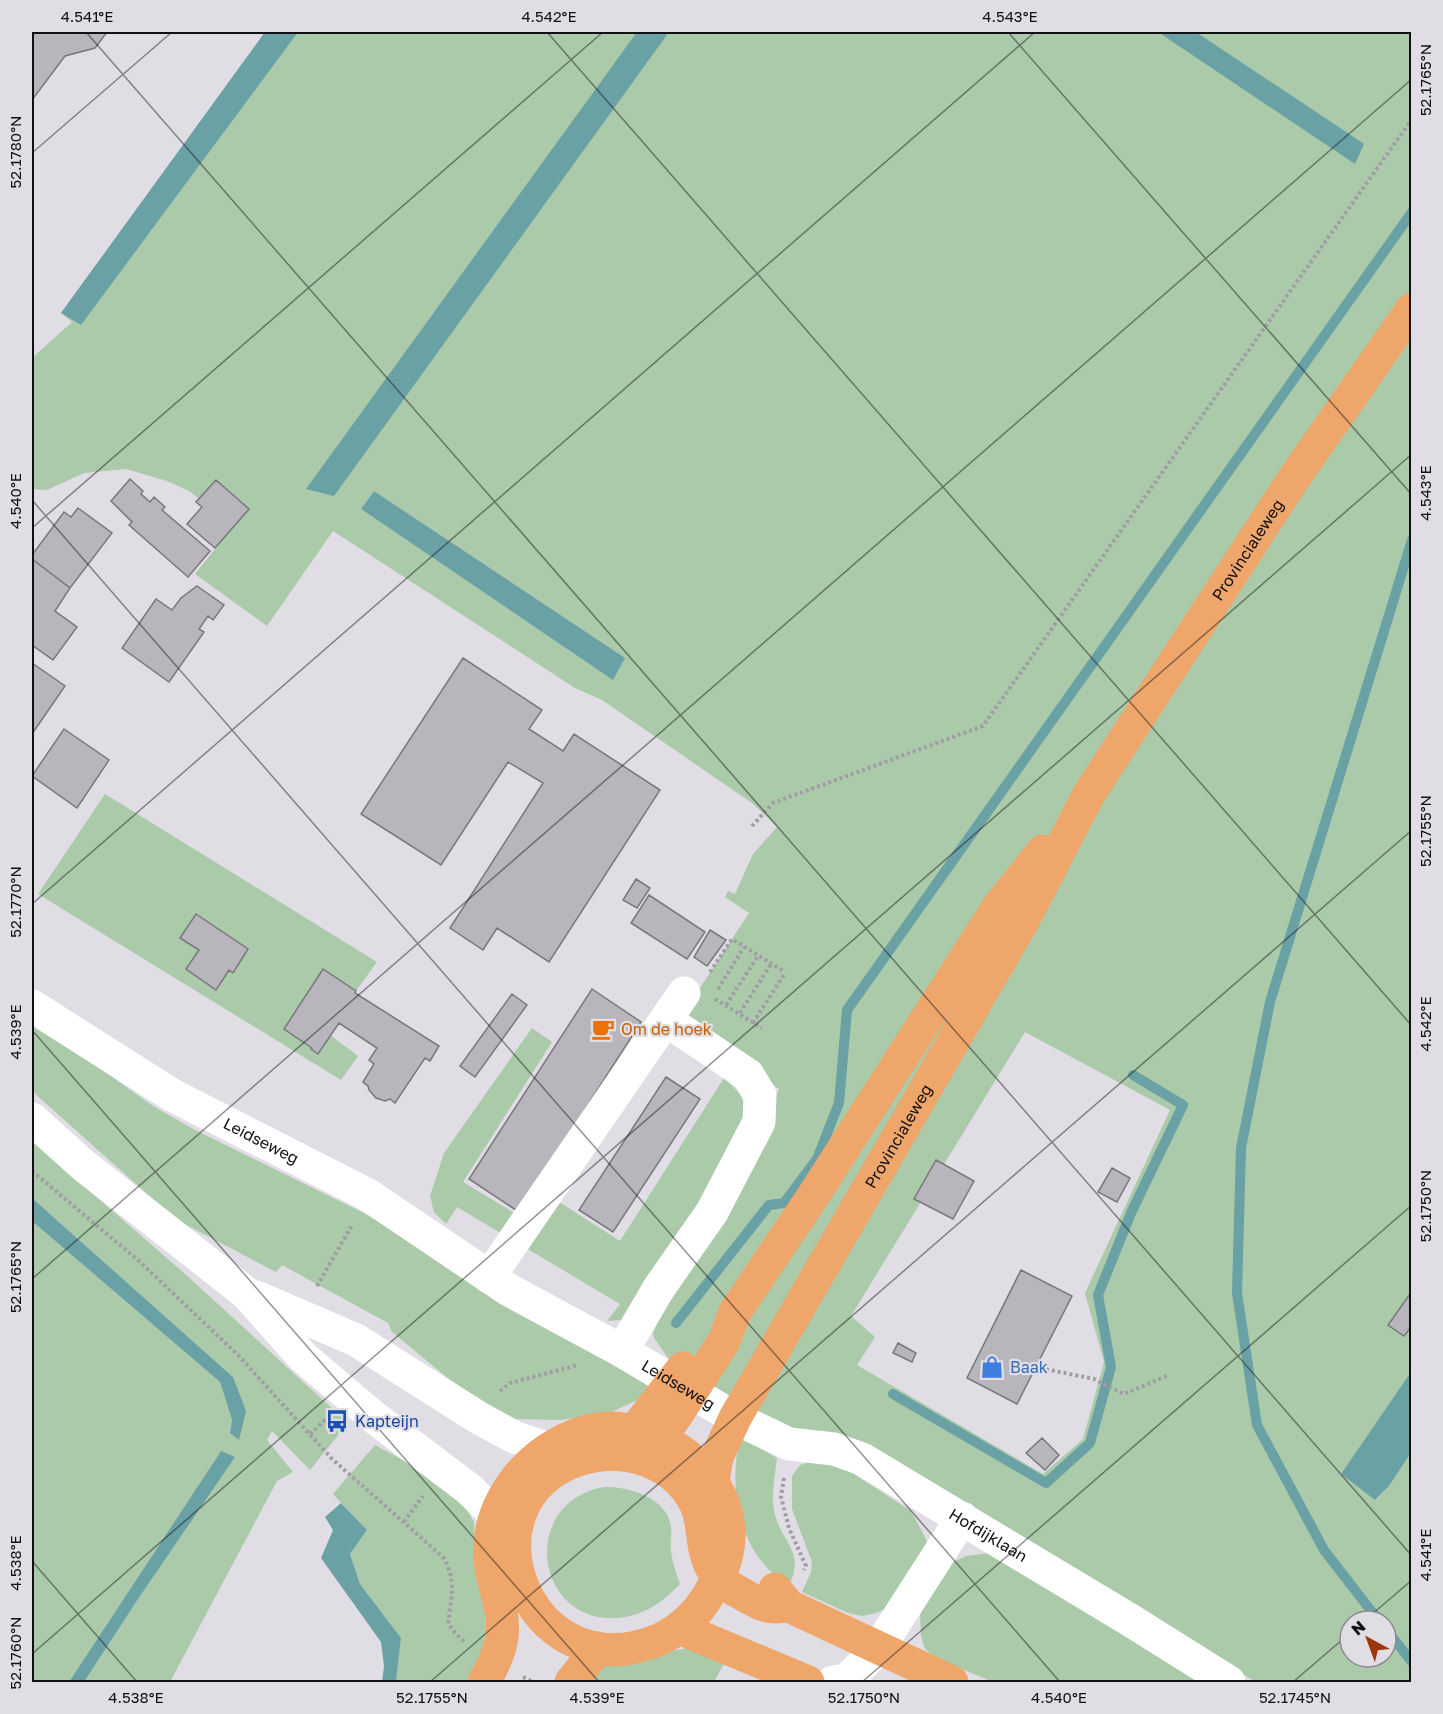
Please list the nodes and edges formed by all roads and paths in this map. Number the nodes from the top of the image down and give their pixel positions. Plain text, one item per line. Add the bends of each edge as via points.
1 (1412, 119) edge
2 (1412, 309) edge
3 (1089, 794) junction
4 (752, 826) dead end
5 (744, 947) junction
6 (758, 956) junction
7 (771, 964) junction
8 (699, 993) junction
9 (726, 1005) junction
10 (32, 1006) edge
11 (740, 1013) dead end
12 (666, 1020) junction
13 (753, 1023) junction
14 (762, 1028) dead end
15 (32, 1119) edge
16 (32, 1171) edge
17 (368, 1195) junction
18 (489, 1277) junction
19 (315, 1289) dead end
20 (246, 1293) junction
21 (622, 1351) junction
22 (1040, 1368) dead end
23 (1169, 1375) dead end
24 (682, 1387) junction
25 (331, 1414) dead end
26 (735, 1419) junction
27 (310, 1434) junction
28 (644, 1443) junction
29 (549, 1449) junction
30 (713, 1480) junction
31 (962, 1518) junction
32 (506, 1526) junction
33 (722, 1568) junction
34 (535, 1610) junction
35 (679, 1628) junction
36 (598, 1648) junction
37 (878, 1648) junction
38 (495, 1675) edge
39 (571, 1683) edge
40 (808, 1683) edge
41 (833, 1683) edge
42 (952, 1683) edge
43 (1229, 1683) edge

1 - 4 path via 983,726 774,803
2 - 3 main road, Provincialeweg via 1294,478
3 - 24 main road, Provincialeweg via 999,906 735,1312 709,1332
3 - 26 main road, Provincialeweg via 1024,919
5 - 6 path
5 - 8 path
5 - 8 path via 732,939
6 - 7 path
6 - 9 path
7 - 11 path
7 - 13 path via 785,973
8 - 9 path
8 - 12 street
9 - 13 path
10 - 17 street, Leidseweg via 172,1095
12 - 18 street
12 - 21 street via 748,1075 760,1095 759,1122 712,1212 659,1288
13 - 14 path
15 - 20 street via 83,1165
16 - 27 path via 147,1269 238,1355
17 - 18 street, Leidseweg
17 - 19 path
18 - 21 street, Leidseweg
20 - 29 street via 356,1340 472,1414 514,1437
20 - 32 street via 303,1357 469,1489
21 - 24 street, Leidseweg
22 - 23 path via 1094,1379 1124,1394
24 - 26 street, Leidseweg
24 - 28 main road, Provincialeweg
25 - 27 path
26 - 30 main road, Provincialeweg via 717,1457
26 - 31 street, Hofdijklaan via 789,1444 834,1449 862,1459
27 - 38 path via 332,1459 443,1557 452,1582 448,1623
28 - 29 main road via 614,1428 566,1438
28 - 30 main road via 685,1454
28 - 32 main road via 564,1465 544,1480 523,1511
28 - 33 main road via 656,1464 686,1488 701,1521 709,1564
29 - 32 main road via 533,1460 504,1499
30 - 33 main road via 727,1517 729,1537
31 - 37 street
31 - 43 street, Hofdijklaan
32 - 34 main road via 522,1587
32 - 38 main road via 492,1529 490,1556 503,1623
33 - 35 main road via 705,1600
33 - 37 main road via 727,1586 771,1608 789,1605
34 - 36 main road via 563,1635
34 - 38 main road via 524,1642
35 - 36 main road via 635,1648
35 - 40 main road
36 - 39 main road
37 - 41 street via 847,1680
37 - 42 main road

